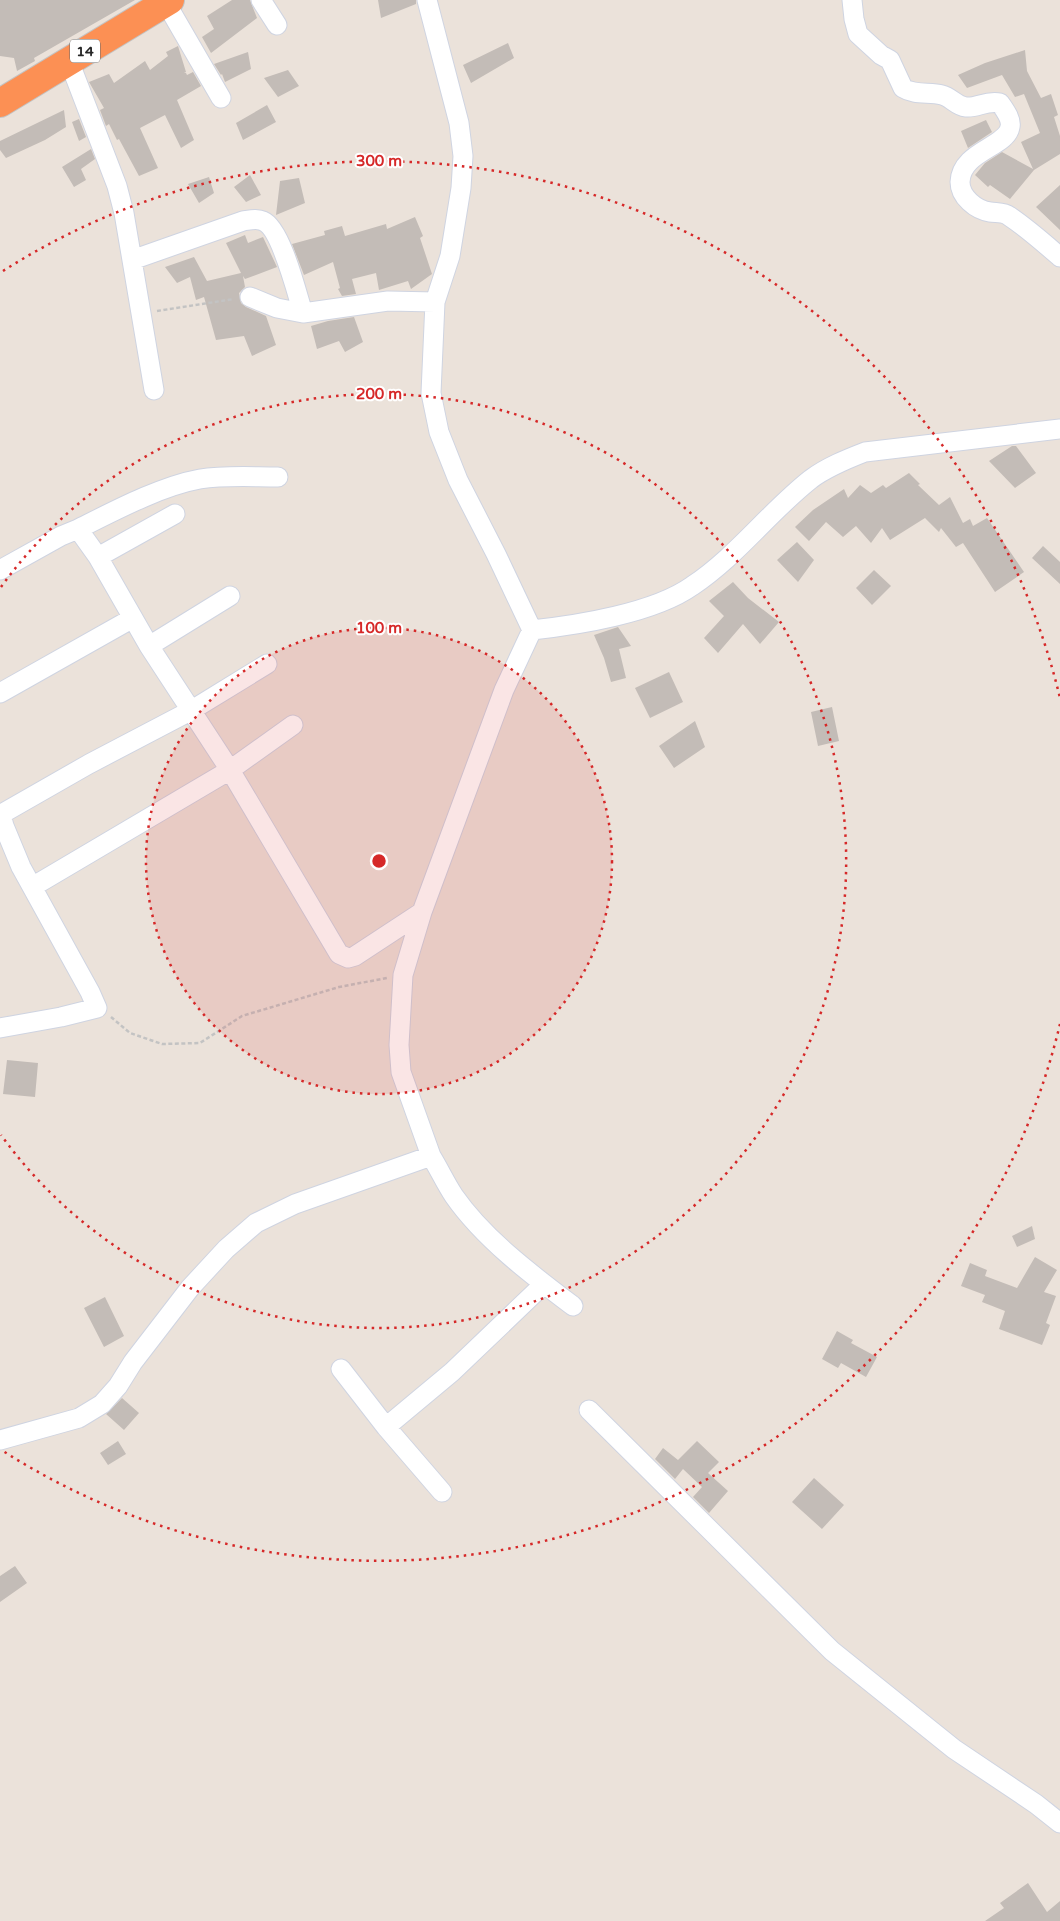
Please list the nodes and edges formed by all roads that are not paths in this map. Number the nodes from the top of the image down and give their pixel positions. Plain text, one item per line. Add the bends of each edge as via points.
1 (261, 0) edge
2 (427, 0) edge
3 (852, 0) edge
4 (168, 2) edge
5 (277, 25) dead end
6 (69, 61) junction
7 (221, 98) dead end
8 (0, 103) edge
9 (1060, 257) edge
10 (132, 260) junction
11 (250, 297) road end
12 (436, 302) junction
13 (303, 313) junction
14 (154, 390) dead end
15 (1060, 429) edge
16 (278, 476) dead end
17 (175, 514) dead end
18 (78, 529) junction
19 (98, 557) junction
20 (0, 570) edge
21 (230, 596) dead end
22 (133, 618) junction
23 (532, 630) junction
24 (149, 646) junction
25 (267, 664) dead end
26 (0, 693) edge
27 (192, 710) junction
28 (293, 725) dead end
29 (230, 770) junction
30 (32, 887) junction
31 (422, 912) junction
32 (0, 1028) edge
33 (432, 1156) junction
34 (544, 1284) junction
35 (573, 1306) dead end
36 (341, 1369) dead end
37 (588, 1410) dead end
38 (386, 1427) junction
39 (0, 1440) edge
40 (442, 1492) dead end
41 (1060, 1823) edge

1 - 5 street
2 - 12 street via 459,123 463,156 450,256
3 - 9 street via 858,34 890,60 903,88 944,95 967,108 987,102 1000,103 1010,120 1009,130 964,167 960,182 963,194 975,206 988,212 1006,214
4 - 6 highway, 14
4 - 7 street
6 - 8 highway, 14
6 - 10 street via 116,186
10 - 13 street via 243,221 261,220 277,237
10 - 14 street
11 - 13 street via 277,308
12 - 13 street via 388,301
12 - 23 street via 431,393 439,432 458,480
15 - 23 street via 856,456 812,478 734,553 691,587 647,608
16 - 18 street via 200,479 134,502
17 - 19 street
18 - 19 street
18 - 20 street
19 - 22 street
21 - 24 street
22 - 24 street
22 - 26 street
23 - 31 street via 504,690
24 - 27 street
25 - 27 street
27 - 29 street
27 - 30 street via 5,812 2,818 4,826
28 - 29 street
29 - 30 street
29 - 31 street via 343,957 355,956
30 - 32 street via 97,1008
31 - 33 street via 403,975 399,1045 401,1072
33 - 34 street via 455,1197 486,1233
33 - 39 street via 295,1204 256,1223 226,1249 190,1288 102,1404 79,1418
34 - 35 street
34 - 38 street via 452,1372
36 - 38 street
37 - 41 street via 832,1651 954,1749
38 - 40 street

